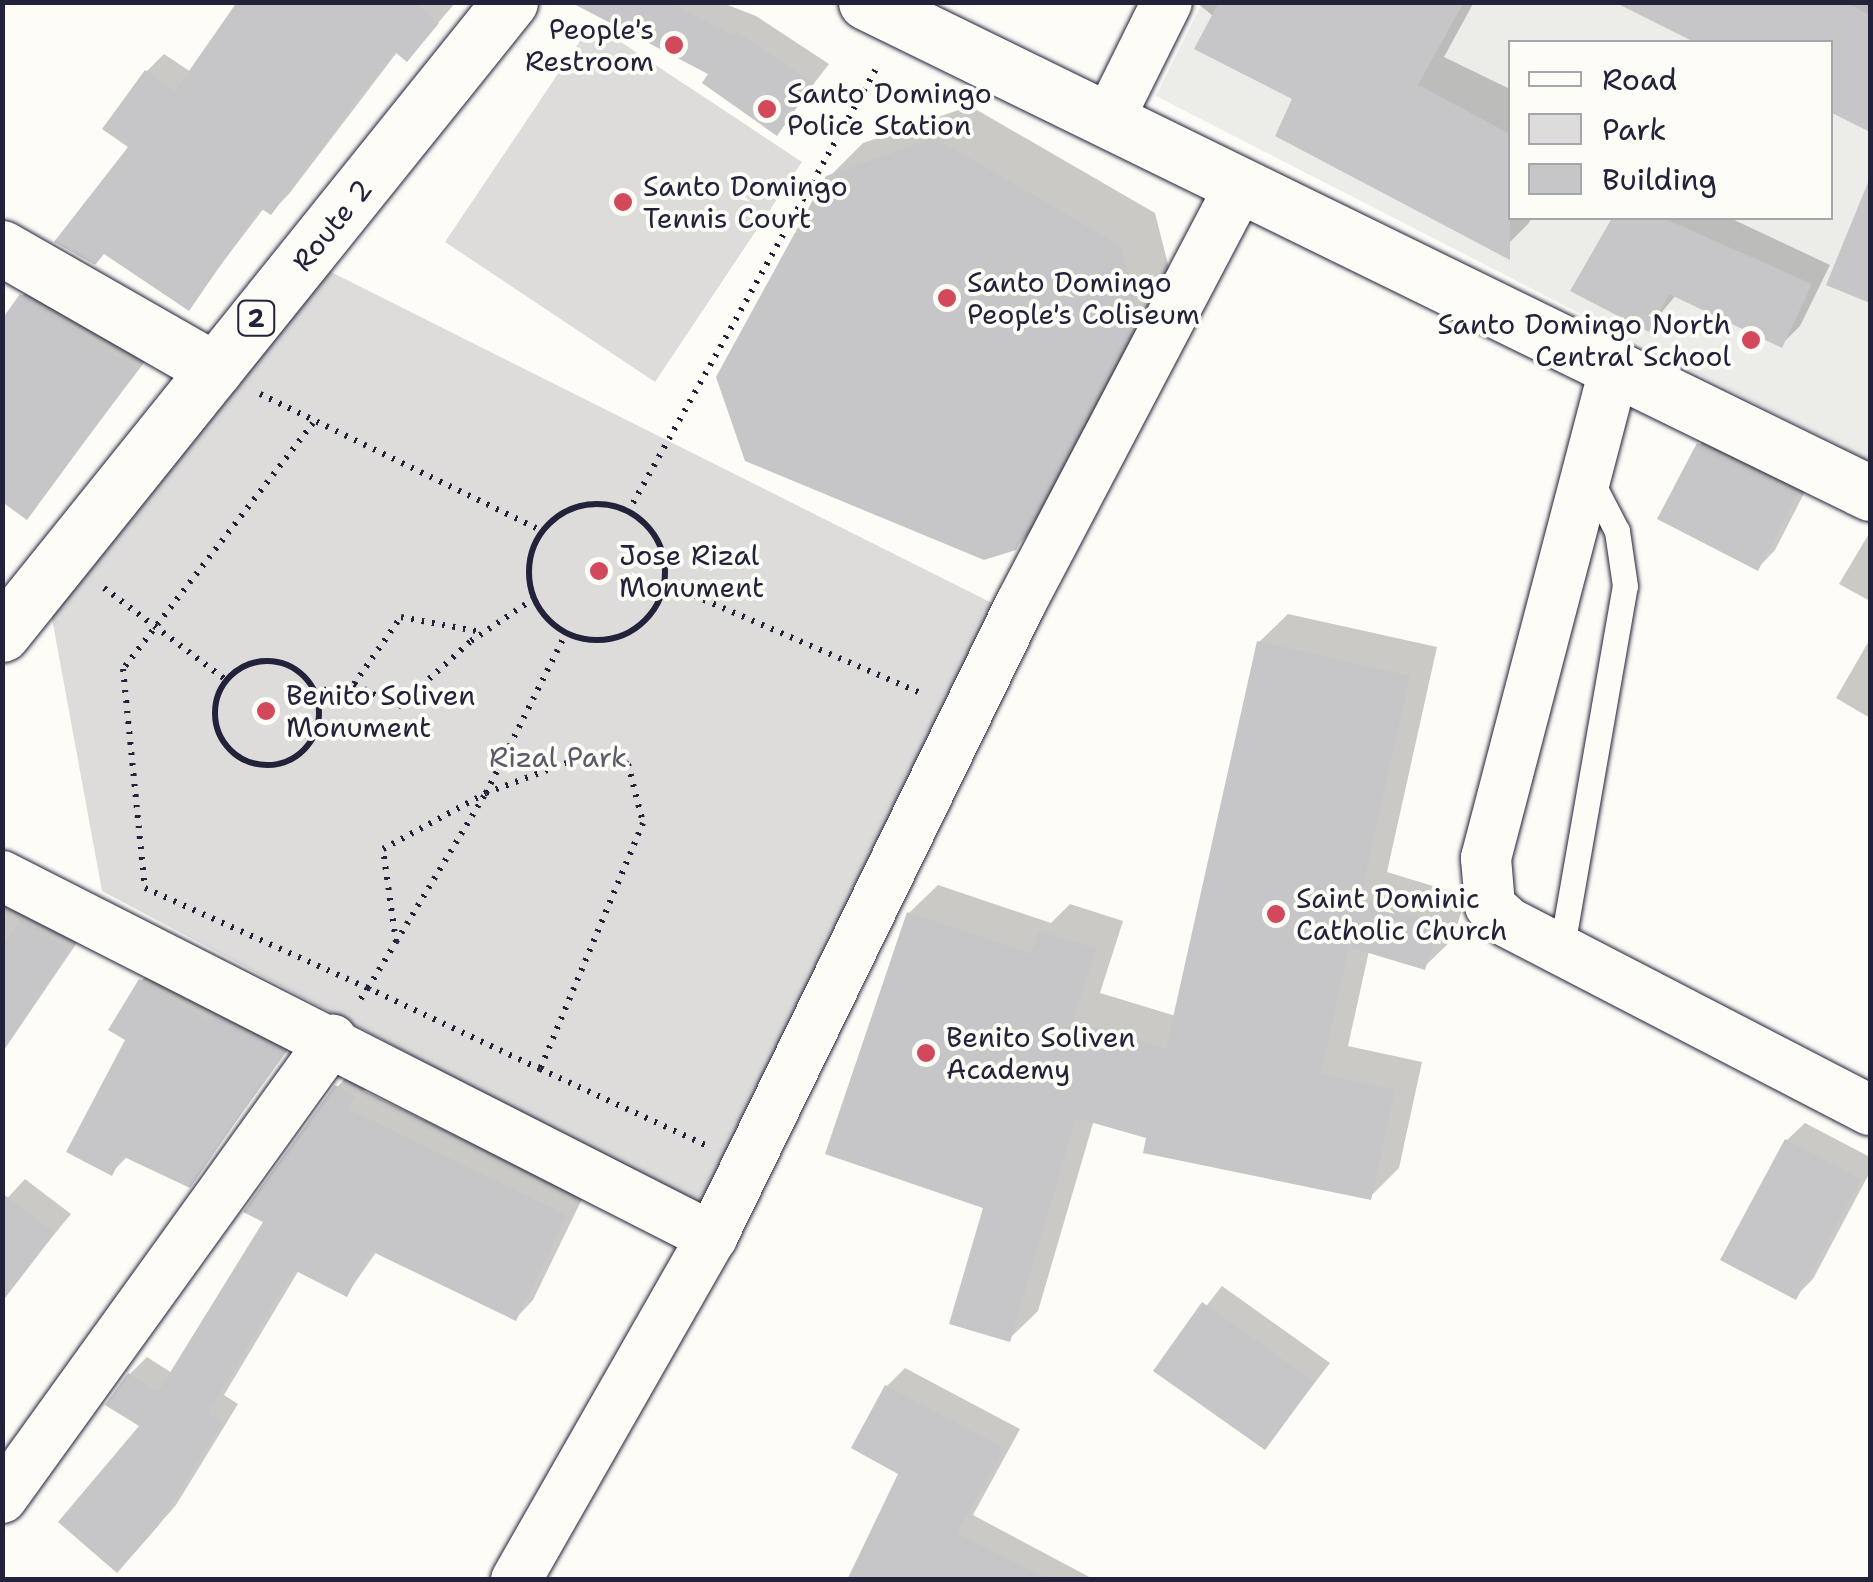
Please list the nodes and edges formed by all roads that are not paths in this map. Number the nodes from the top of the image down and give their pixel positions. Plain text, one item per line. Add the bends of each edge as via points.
1 (510, 2) edge
2 (1167, 2) edge
3 (884, 12) edge
4 (1110, 117) junction
5 (1239, 187) junction
6 (2, 248) edge
7 (1615, 366) junction
8 (215, 370) junction
9 (1588, 475) junction
10 (1870, 493) edge
11 (2, 634) edge
12 (2, 876) edge
13 (1562, 946) junction
14 (332, 1040) junction
15 (1870, 1110) edge
16 (712, 1237) junction
17 (2, 1498) edge
18 (516, 1580) edge

1 - 8 main road, Route 2 / 2
2 - 4 street
3 - 4 main road
4 - 5 main road
5 - 7 main road
5 - 16 street via 1021,603
6 - 8 main road
7 - 9 street
7 - 10 main road
8 - 11 main road, Route 2 / 2
9 - 13 lane via 1617,532 1624,586 1620,642
9 - 13 street via 1486,858 1484,889 1490,906 1509,923
12 - 14 street
13 - 15 street
14 - 16 street
14 - 17 street
16 - 18 street

